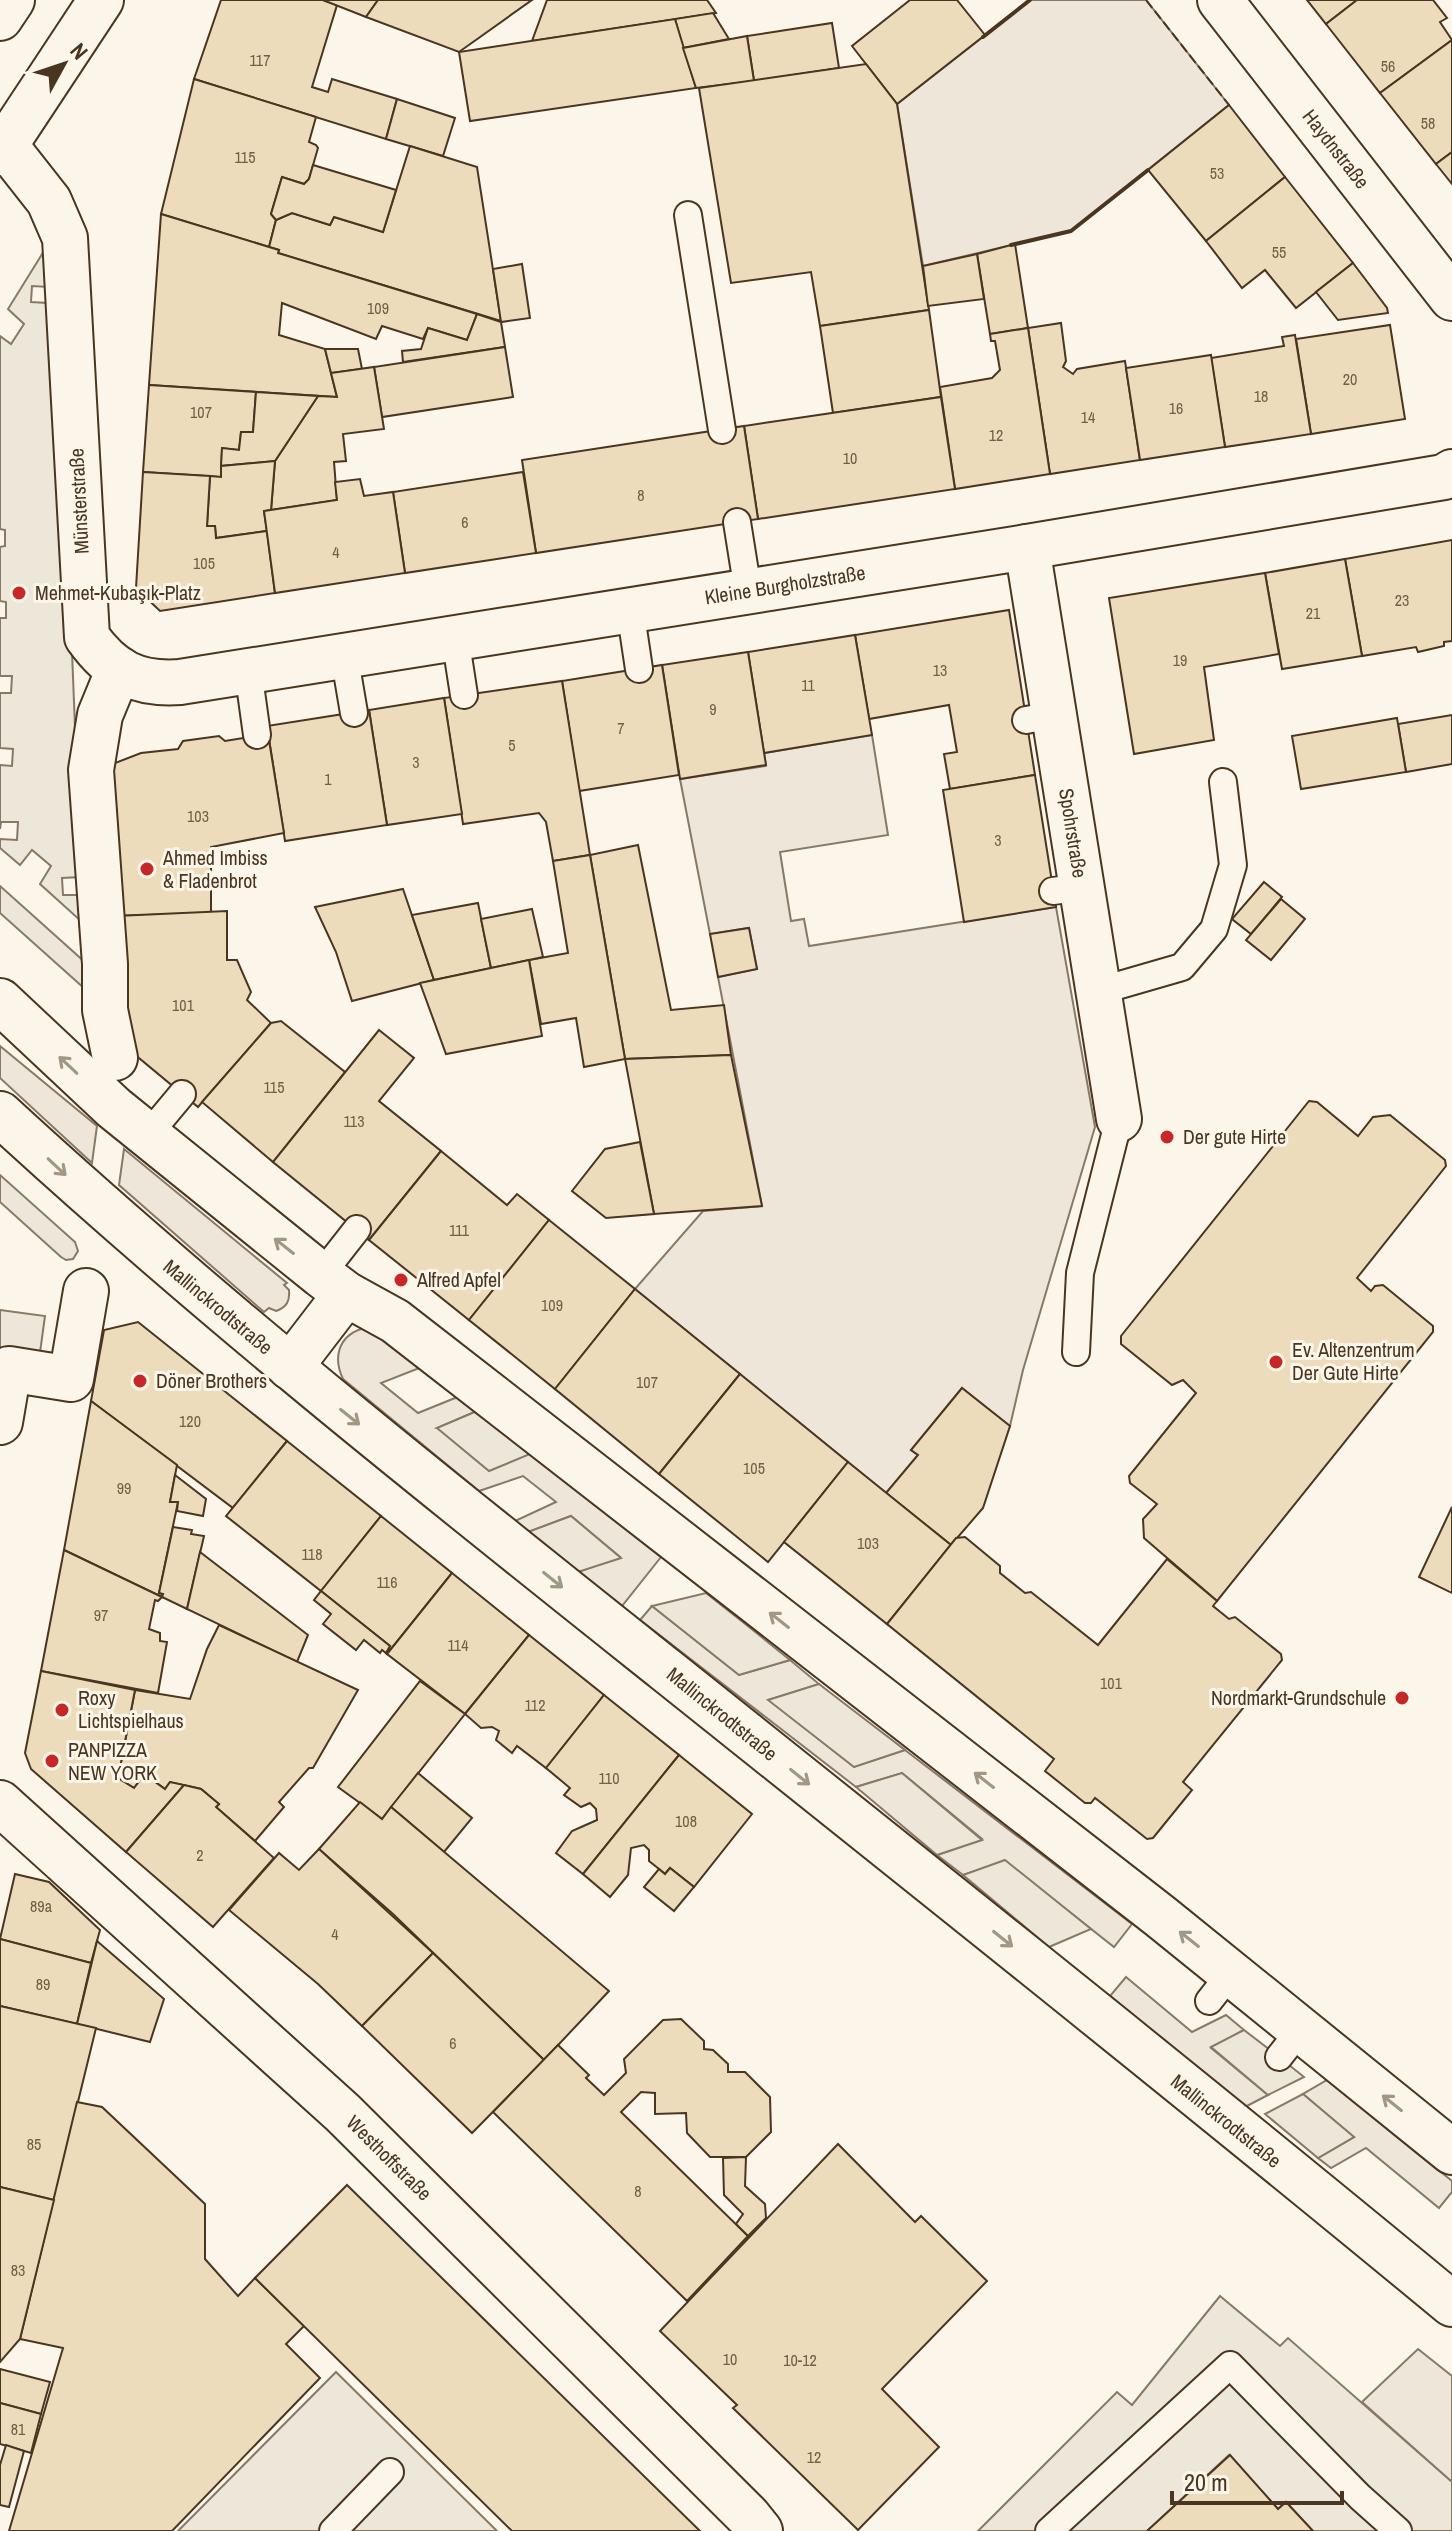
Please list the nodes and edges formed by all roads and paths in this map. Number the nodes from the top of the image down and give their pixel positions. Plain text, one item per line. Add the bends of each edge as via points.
1 (12, 0) edge
2 (101, 0) edge
3 (1220, 0) edge
4 (0, 18) edge
5 (2, 149) edge
6 (688, 215) dead end
7 (1452, 298) edge
8 (722, 430) dead end
9 (1452, 472) edge
10 (737, 522) dead end
11 (1027, 547) junction
12 (748, 591) junction
13 (630, 609) junction
14 (455, 637) junction
15 (344, 654) junction
16 (119, 669) junction
17 (639, 669) dead end
18 (248, 670) junction
19 (464, 695) dead end
20 (354, 713) dead end
21 (257, 735) dead end
22 (1223, 782) dead end
23 (1099, 991) junction
24 (0, 1001) edge
25 (115, 1058) dead end
26 (182, 1094) dead end
27 (0, 1114) edge
28 (1119, 1119) joint
29 (147, 1136) junction
30 (357, 1229) dead end
31 (334, 1284) junction
32 (86, 1291) dead end
33 (1076, 1352) dead end
34 (290, 1367) junction
35 (0, 1422) edge
36 (0, 1803) edge
37 (1452, 2152) edge
38 (1452, 2304) edge
39 (390, 2472) dead end
40 (333, 2531) edge
41 (760, 2531) edge
42 (1049, 2531) edge
43 (1398, 2531) edge

1 - 4 street
2 - 5 street, Münsterstraße
3 - 7 street, Haydnstraße
5 - 16 street, Münsterstraße via 49,201 65,238 87,637
6 - 8 lane
9 - 11 street, Kleine Burgholzstraße
10 - 12 lane
11 - 12 street, Kleine Burgholzstraße
11 - 23 street, Spohrstraße via 1040,717 1068,889
12 - 13 street, Kleine Burgholzstraße
13 - 14 street, Kleine Burgholzstraße
13 - 17 lane
14 - 15 street, Kleine Burgholzstraße
14 - 19 lane
15 - 18 street, Kleine Burgholzstraße
15 - 20 lane
16 - 18 street, Kleine Burgholzstraße via 156,683
16 - 25 street via 100,715 91,770 92,907
18 - 21 lane
22 - 23 lane via 1233,865 1214,929 1182,967
23 - 28 street, Spohrstraße
29 -> 24 street
26 - 29 lane
27 -> 34 street, Mallinckrodtstraße
28 - 33 lane via 1080,1273
31 -> 29 street
30 - 31 lane
31 - 34 street
37 -> 31 street via 1290,2043 395,1321
32 - 35 street via 71,1379 9,1369
34 -> 38 street, Mallinckrodtstraße via 1089,2008 1285,2153
36 - 41 street, Westhoffstraße via 343,2113
39 - 40 lane
42 - 43 lane via 1230,2365

